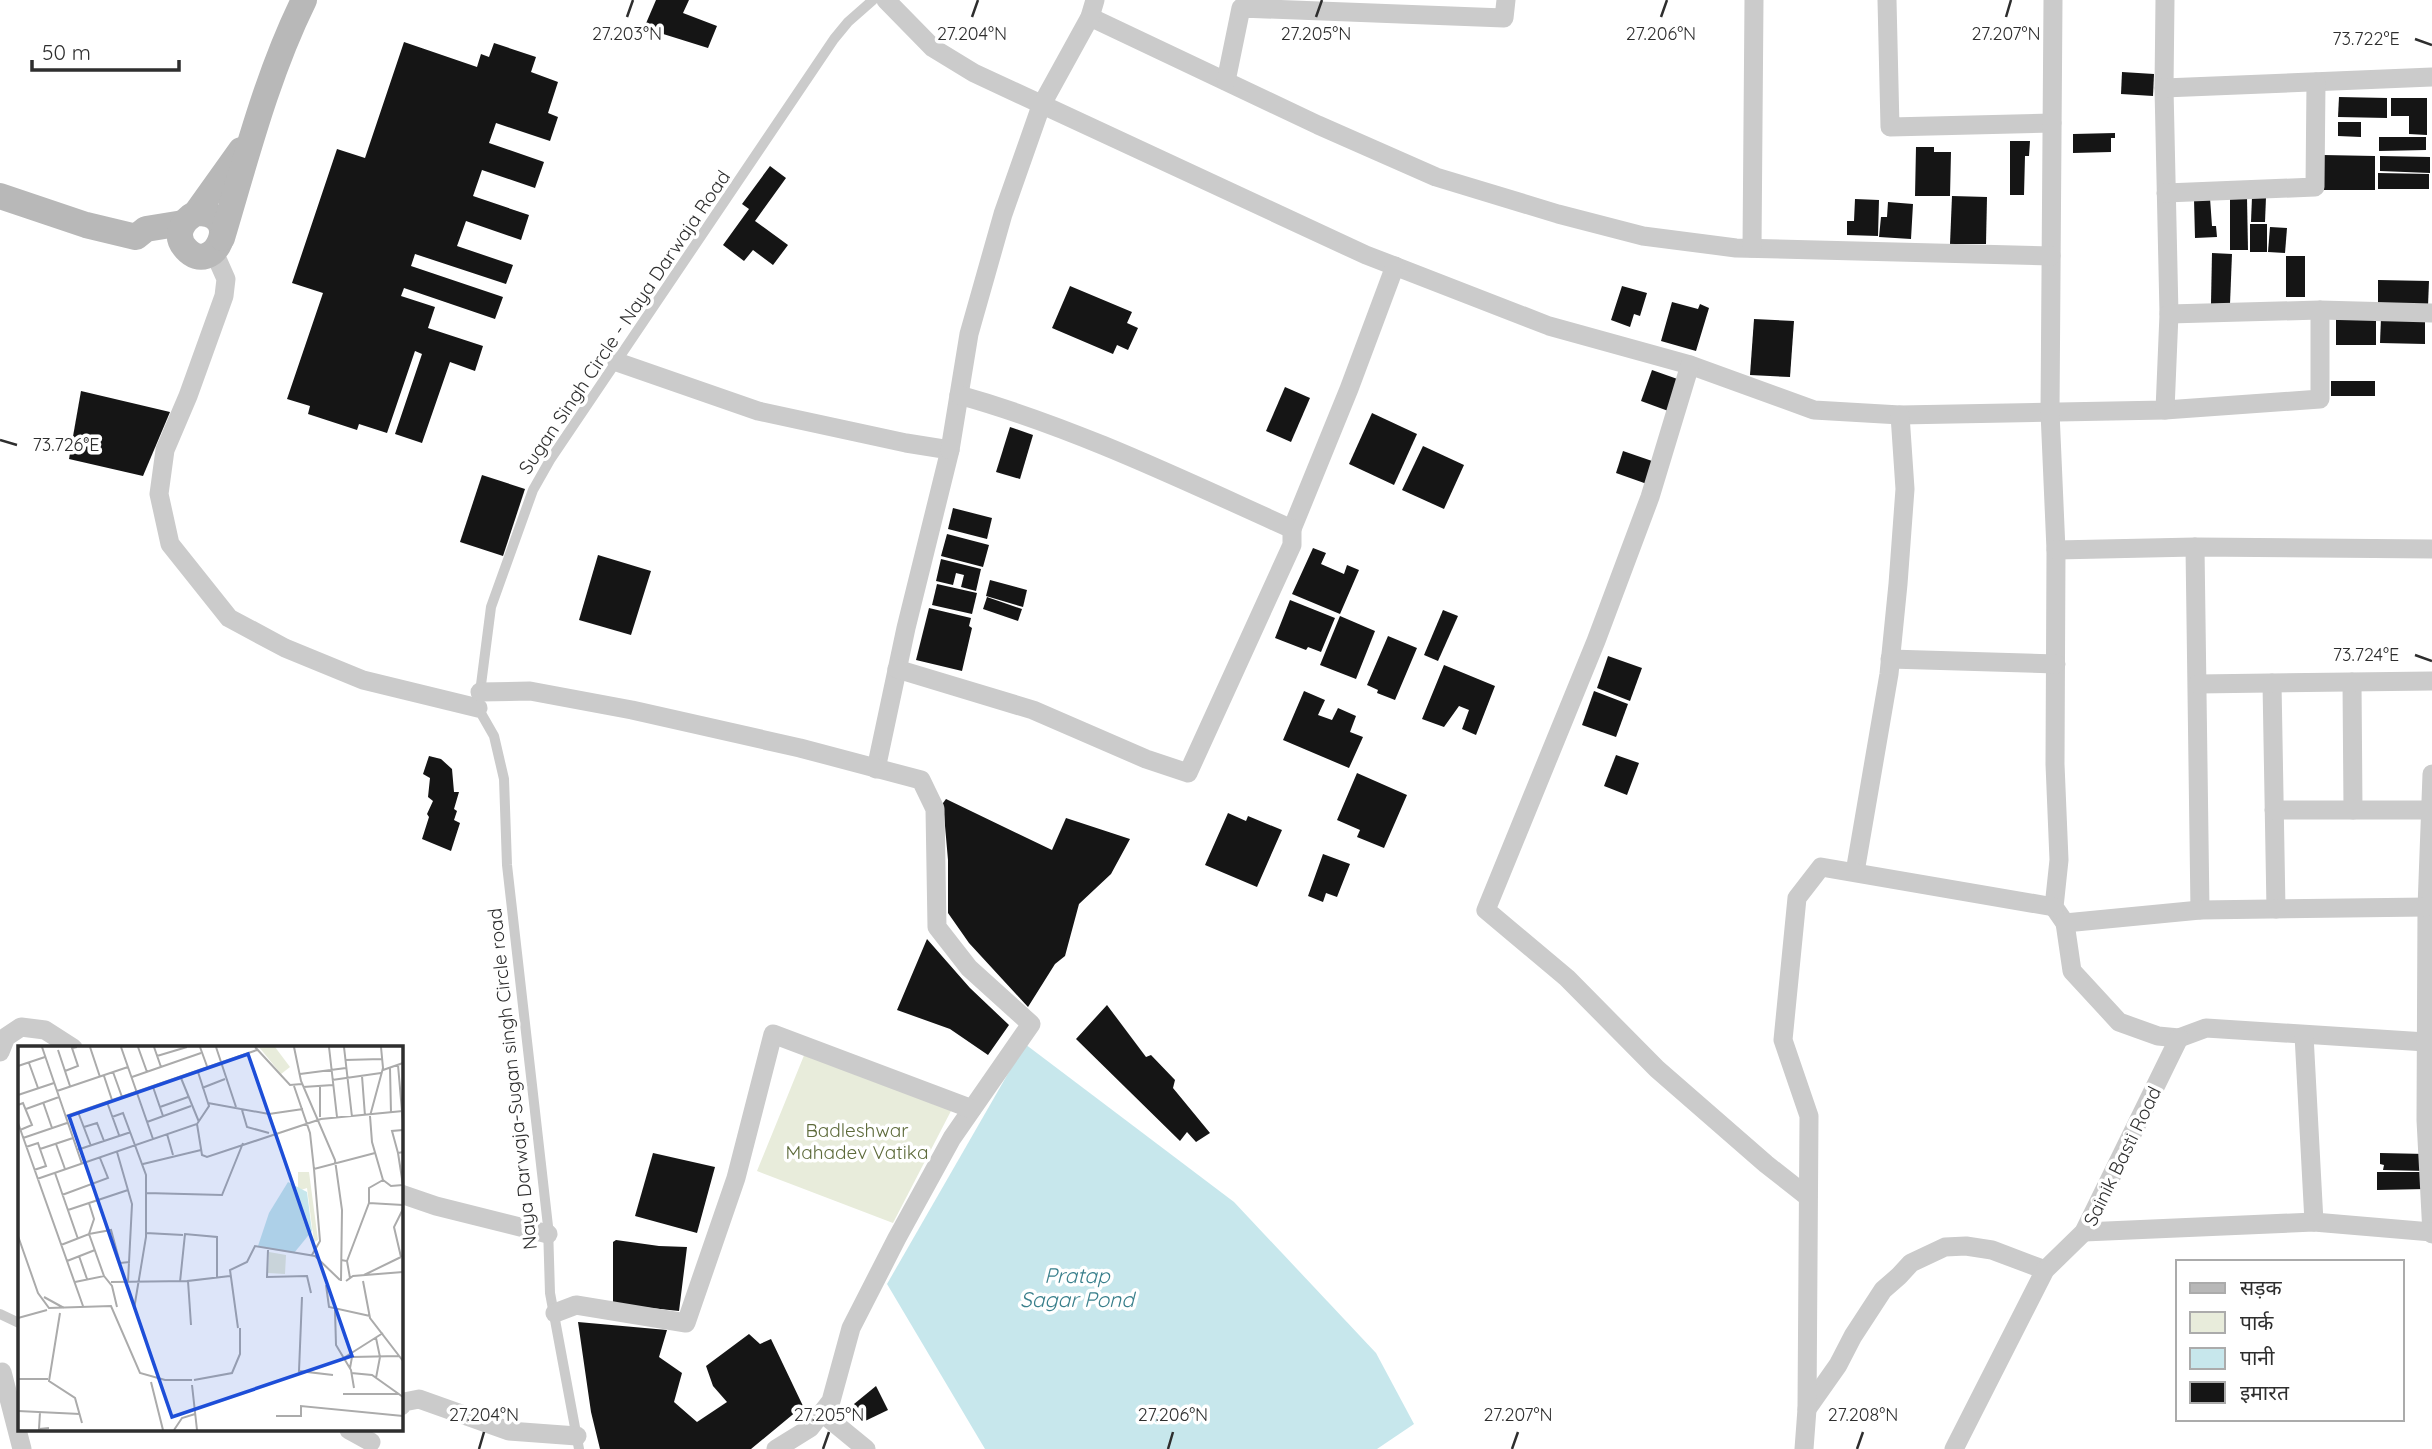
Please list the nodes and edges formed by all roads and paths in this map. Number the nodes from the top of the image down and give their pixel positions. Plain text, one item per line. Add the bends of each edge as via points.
1 (289, 0) edge
2 (304, 0) edge
3 (323, 0) edge
4 (873, 0) edge
5 (886, 0) edge
6 (1506, 0) edge
7 (1754, 0) edge
8 (1887, 0) edge
9 (2053, 0) edge
10 (2165, 0) edge
11 (1092, 8) edge
12 (286, 36) junction
13 (2432, 77) edge
14 (1226, 81) junction
15 (2316, 82) junction
16 (2164, 88) junction
17 (1041, 106) junction
18 (2052, 123) junction
19 (254, 132) junction
20 (2166, 193) junction
21 (0, 196) edge
22 (190, 218) junction
23 (146, 229) junction
24 (218, 245) junction
25 (1752, 248) junction
26 (187, 251) junction
27 (2051, 256) junction
28 (1395, 266) junction
29 (2320, 310) junction
30 (2432, 313) edge
31 (2169, 314) junction
32 (617, 362) junction
33 (1690, 365) junction
34 (959, 395) junction
35 (2165, 410) junction
36 (2050, 412) junction
37 (1900, 415) junction
38 (950, 450) junction
39 (1292, 529) junction
40 (2195, 547) junction
41 (2432, 549) edge
42 (2056, 550) junction
43 (1890, 659) junction
44 (2056, 664) junction
45 (897, 669) junction
46 (2432, 681) edge
47 (2352, 682) junction
48 (2272, 683) junction
49 (2198, 684) junction
50 (479, 700) junction
51 (876, 768) junction
52 (2432, 774) edge
53 (2274, 810) junction
54 (2353, 810) junction
55 (2431, 810) edge
56 (1855, 872) junction
57 (2427, 907) junction
58 (2276, 909) junction
59 (2200, 911) junction
60 (2059, 915) junction
61 (2304, 1035) junction
62 (2179, 1038) junction
63 (2426, 1042) junction
64 (70, 1046) edge
65 (0, 1052) edge
66 (972, 1109) junction
67 (2429, 1120) edge
68 (402, 1194) edge
69 (1808, 1197) junction
70 (2314, 1222) junction
71 (2084, 1233) junction
72 (2432, 1233) edge
73 (548, 1234) junction
74 (2045, 1270) junction
75 (555, 1313) junction
76 (0, 1314) edge
77 (18, 1323) edge
78 (7, 1371) edge
79 (402, 1405) edge
80 (1807, 1409) junction
81 (822, 1413) junction
82 (18, 1428) edge
83 (354, 1432) edge
84 (373, 1440) edge
85 (578, 1443) edge
86 (776, 1449) edge
87 (866, 1449) edge
88 (1804, 1449) edge
89 (1954, 1449) edge

1 - 12 main road
2 - 12 main road
3 - 12 main road
4 - 32 lane, Sugan Singh Circle - Naya Darwaja Road via 834,39
5 - 17 street via 933,48
6 - 14 street via 1504,18 1241,8
7 - 25 street
8 - 18 street via 1890,127
9 - 18 street
10 - 16 street
11 - 14 street
11 - 17 street
12 - 19 main road
13 - 15 street
14 - 25 street via 1436,177 1643,236
15 - 16 street
15 - 20 street via 2315,187
16 - 20 street
17 - 28 street
17 - 34 street via 999,227 969,334
18 - 27 street
19 - 22 main road
19 - 24 main road
20 - 31 street
21 - 23 main road via 124,235 136,237
22 - 23 main road
22 - 24 main road via 211,215 216,219 222,230
22 - 26 main road via 180,238
23 - 26 main road
24 - 26 main road via 199,256
24 - 50 street via 226,279 224,296 165,450 159,494 170,544 229,618 274,642 363,681
25 - 27 street
27 - 36 street
28 - 33 street via 1549,326
28 - 39 street
29 - 30 street
29 - 31 street
29 - 35 street via 2320,399
31 - 35 street
32 - 38 street via 758,411
32 - 50 lane, Sugan Singh Circle - Naya Darwaja Road via 533,490 491,607
33 - 37 street via 1814,410
33 - 69 street via 1650,497 1611,602 1486,910 1567,978 1657,1069
34 - 38 street
34 - 39 street via 1087,439
35 - 36 street
36 - 37 street
36 - 42 street
37 - 43 street via 1905,489
38 - 45 street
39 - 45 street via 1293,545 1188,773 1033,710
40 - 41 street
40 - 42 street
40 - 49 street
42 - 44 street
43 - 44 street
43 - 56 street
44 - 60 street
45 - 51 street
46 - 47 street
47 - 48 street
47 - 54 street
48 - 49 street
48 - 53 street
49 - 59 street
50 - 51 street via 530,691 763,739
50 - 73 lane, Naya Darwaja-Sugan singh Circle road via 504,779 507,865
51 - 66 street via 921,780 935,809 937,927 968,968 1031,1024
52 - 55 street
53 - 54 street
53 - 58 street
54 - 55 street
55 - 57 street
56 - 60 street
56 - 69 street via 1821,867 1797,898 1783,1040 1809,1116
57 - 58 street
57 - 63 street
58 - 59 street
59 - 60 street
60 - 62 street via 2072,971 2119,1022
61 - 62 street via 2206,1028
61 - 63 street
61 - 70 street
62 - 71 street, Sainik Basti Road
63 - 67 street
64 - 65 street via 45,1030 21,1027 6,1037
66 - 75 street via 773,1034 736,1178 685,1322 576,1305
66 - 81 street via 903,1226 851,1328 831,1401
67 - 72 street
68 - 73 street
69 - 80 street
70 - 71 street
70 - 72 street
71 - 74 street, Sainik Basti Road
73 - 75 lane, Naya Darwaja-Sugan singh Circle road
74 - 80 street via 1992,1250 1966,1246 1945,1247 1911,1263 1883,1290
74 - 89 street, Sainik Basti Road
75 - 85 lane, Naya Darwaja-Sugan singh Circle road
76 - 77 lane
78 - 82 street
79 - 85 street via 419,1399 509,1431
80 - 88 street
81 - 86 street via 810,1428
81 - 87 street
83 - 84 street

